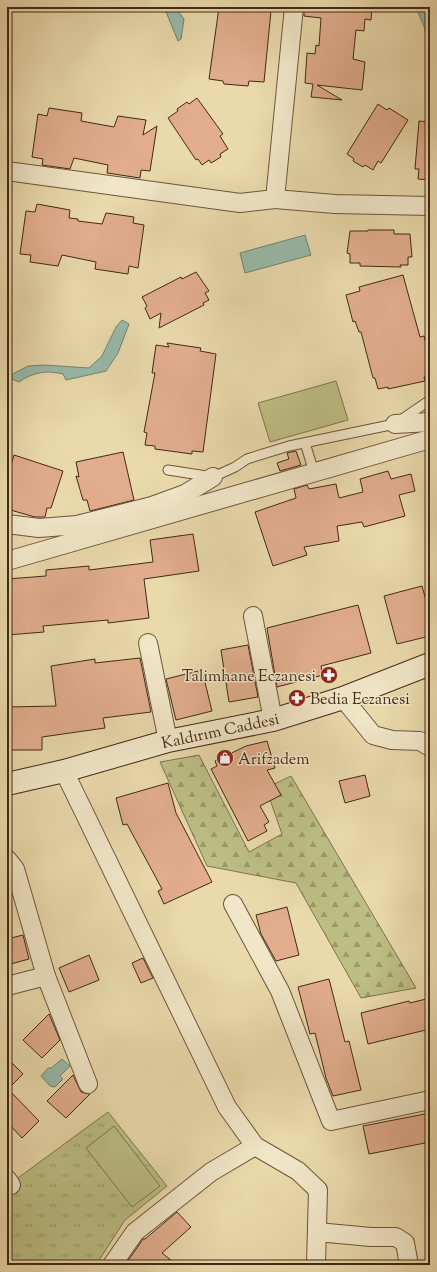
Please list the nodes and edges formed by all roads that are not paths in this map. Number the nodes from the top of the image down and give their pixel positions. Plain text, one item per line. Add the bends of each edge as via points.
1 (294, 7) edge
2 (7, 171) edge
3 (275, 200) junction
4 (430, 206) edge
5 (430, 400) edge
6 (430, 422) edge
7 (395, 424) junction
8 (430, 439) edge
9 (305, 443) junction
10 (168, 470) dead end
11 (314, 472) junction
12 (213, 477) junction
13 (7, 524) edge
14 (7, 561) edge
15 (253, 616) dead end
16 (148, 643) dead end
17 (430, 664) edge
18 (343, 698) junction
19 (274, 720) junction
20 (168, 740) junction
21 (430, 747) edge
22 (64, 771) junction
23 (7, 784) edge
24 (7, 858) edge
25 (234, 904) dead end
26 (46, 976) junction
27 (7, 986) edge
28 (88, 1084) dead end
29 (430, 1100) edge
30 (255, 1146) junction
31 (318, 1232) junction
32 (112, 1265) edge
33 (316, 1265) edge
34 (409, 1265) edge

1 - 3 street
2 - 3 street via 240,203
3 - 4 street
5 - 7 lane
6 - 7 street
7 - 9 lane
8 - 11 street
9 - 11 lane
9 - 12 lane via 247,459
10 - 12 lane
11 - 14 street
12 - 13 street via 186,494 152,506 78,525 39,528
15 - 19 street
16 - 20 street
17 - 18 street, Kaldırım Caddesi
18 - 19 street, Kaldırım Caddesi
18 - 21 street via 372,735 392,740 420,741
19 - 20 street, Kaldırım Caddesi
20 - 22 street, Kaldırım Caddesi
22 - 23 street, Kaldırım Caddesi
22 - 30 street via 227,1107
24 - 26 street via 15,869
25 - 29 street via 280,991 331,1121
26 - 27 street
26 - 28 street
30 - 31 street via 298,1171 318,1190
30 - 32 street via 211,1172 135,1232
31 - 33 street
31 - 34 street via 396,1237 405,1243

